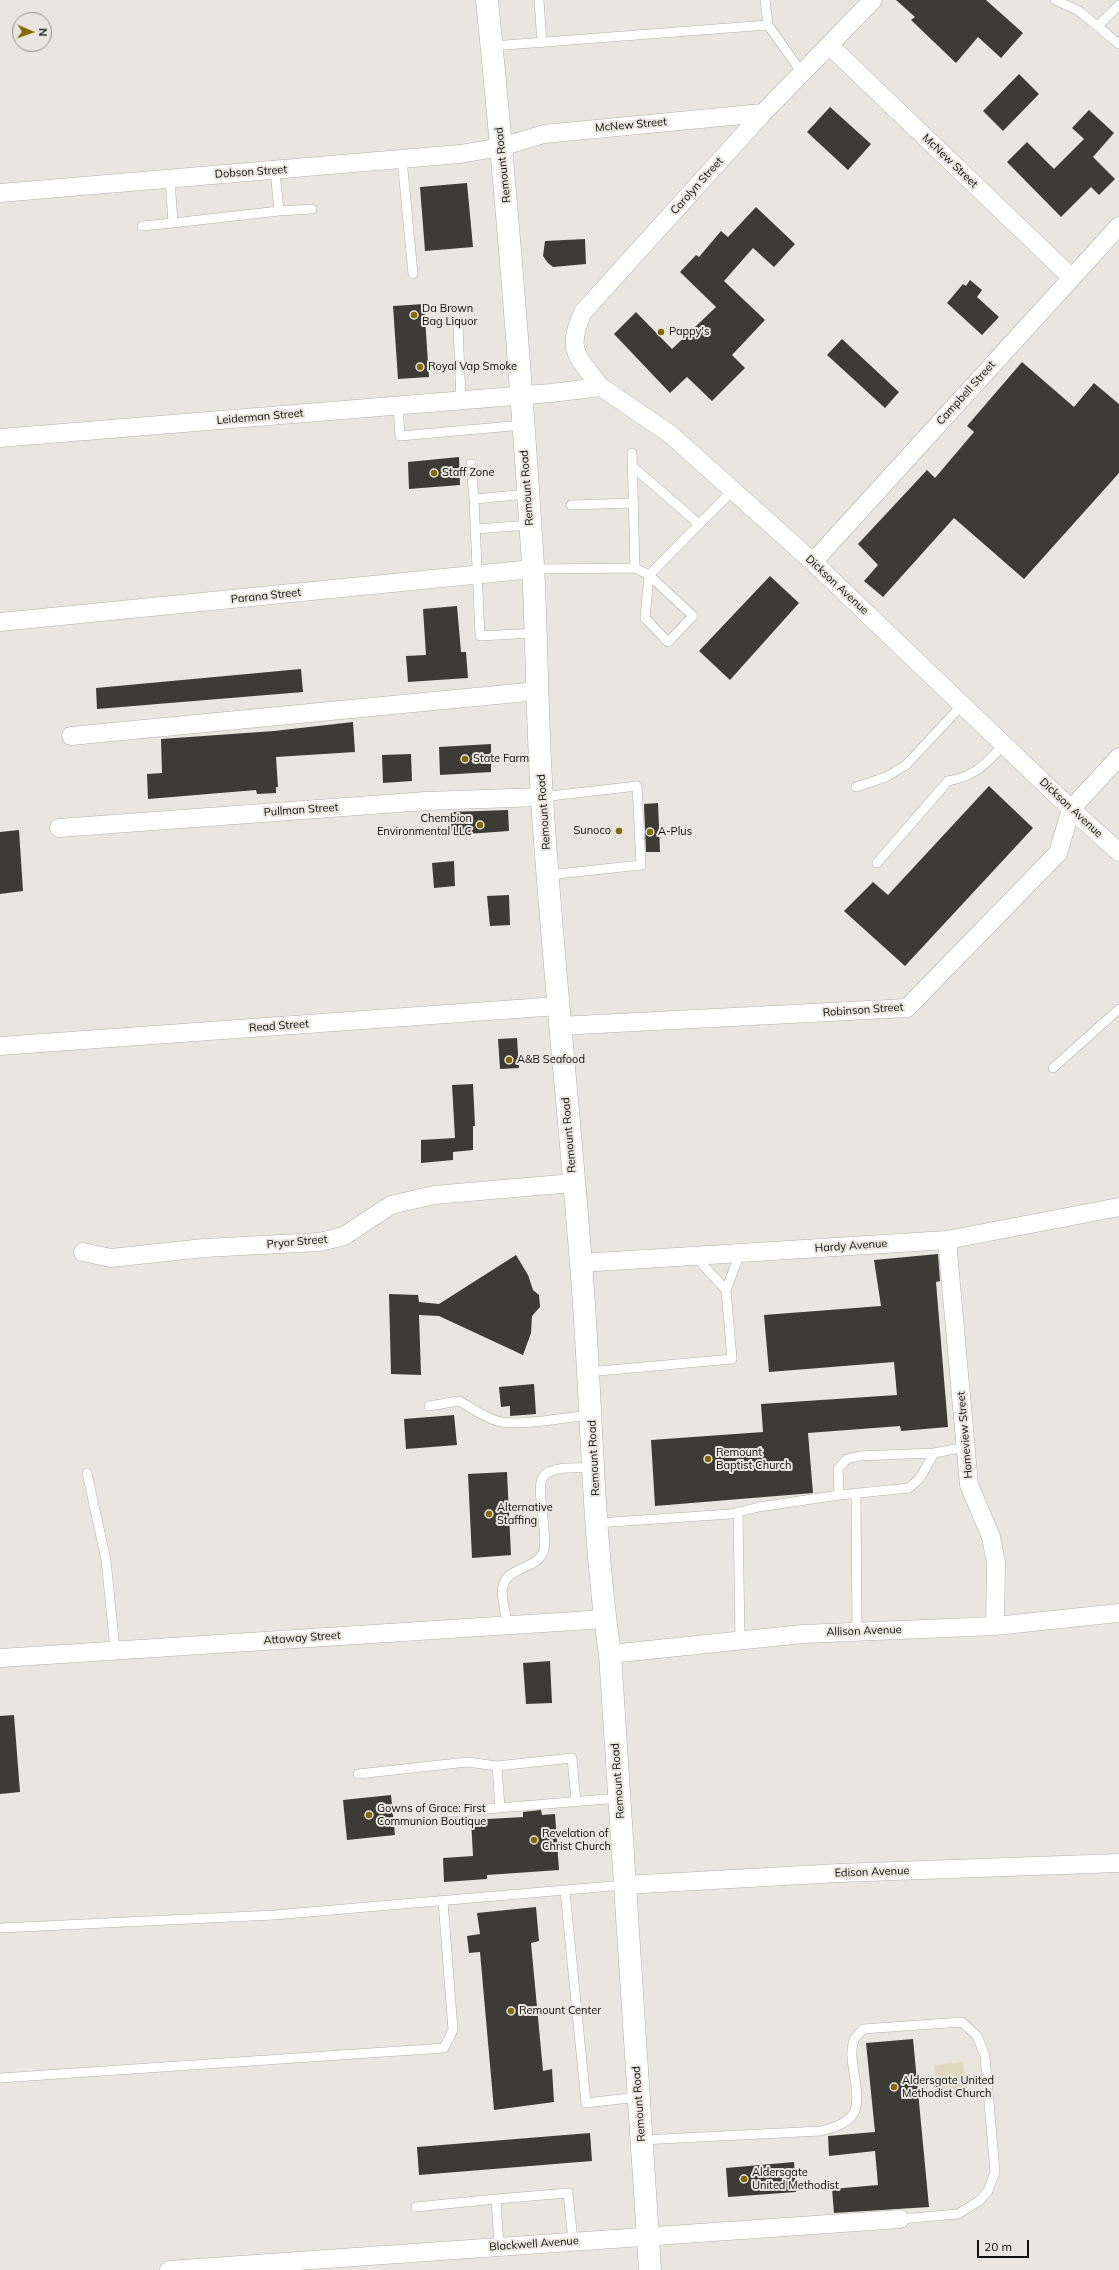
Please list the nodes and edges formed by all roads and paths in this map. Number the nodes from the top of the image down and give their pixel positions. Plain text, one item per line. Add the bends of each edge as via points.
1 (487, 0) edge
2 (539, 0) edge
3 (766, 0) edge
4 (873, 0) edge
5 (1055, 0) edge
6 (1119, 5) edge
7 (768, 26) junction
8 (1098, 26) junction
9 (542, 42) junction
10 (1119, 44) edge
11 (829, 45) junction
12 (492, 46) junction
13 (802, 73) junction
14 (763, 113) junction
15 (501, 147) junction
16 (402, 159) junction
17 (275, 171) junction
18 (170, 179) junction
19 (0, 193) edge
20 (312, 209) dead end
21 (279, 211) junction
22 (172, 223) junction
23 (142, 226) dead end
24 (1119, 226) edge
25 (413, 274) dead end
26 (1071, 277) junction
27 (458, 325) dead end
28 (601, 387) junction
29 (521, 395) junction
30 (461, 400) junction
31 (398, 405) junction
32 (523, 425) junction
33 (0, 438) edge
34 (632, 453) dead end
35 (471, 464) dead end
36 (633, 467) junction
37 (732, 491) junction
38 (528, 494) junction
39 (474, 499) junction
40 (634, 503) junction
41 (571, 504) dead end
42 (699, 524) junction
43 (530, 525) junction
44 (475, 529) junction
45 (813, 562) junction
46 (635, 568) junction
47 (533, 569) junction
48 (478, 574) junction
49 (649, 575) junction
50 (0, 622) edge
51 (536, 633) junction
52 (538, 691) junction
53 (962, 705) junction
54 (71, 736) dead end
55 (1004, 745) junction
56 (1119, 757) edge
57 (856, 787) dead end
58 (542, 797) junction
59 (1071, 809) junction
60 (59, 828) dead end
61 (1119, 852) edge
62 (877, 863) dead end
63 (548, 876) junction
64 (1119, 1009) edge
65 (559, 1016) junction
66 (0, 1046) edge
67 (1053, 1068) dead end
68 (573, 1183) junction
69 (1119, 1208) edge
70 (947, 1240) junction
71 (83, 1252) dead end
72 (740, 1253) junction
73 (695, 1256) junction
74 (581, 1263) junction
75 (726, 1290) junction
76 (588, 1372) junction
77 (429, 1406) dead end
78 (591, 1415) junction
79 (966, 1447) junction
80 (934, 1452) junction
81 (595, 1468) junction
82 (87, 1473) dead end
83 (856, 1493) junction
84 (839, 1495) junction
85 (738, 1512) junction
86 (597, 1523) junction
87 (1119, 1613) edge
88 (605, 1619) junction
89 (508, 1625) junction
90 (995, 1626) junction
91 (857, 1631) junction
92 (740, 1640) junction
93 (115, 1650) junction
94 (610, 1654) junction
95 (0, 1658) edge
96 (496, 1766) junction
97 (358, 1774) dead end
98 (619, 1798) junction
99 (576, 1802) junction
100 (500, 1808) junction
101 (450, 1812) dead end
102 (1119, 1863) edge
103 (624, 1885) junction
104 (564, 1891) junction
105 (443, 1902) junction
106 (0, 1928) edge
107 (0, 2078) edge
108 (638, 2097) junction
109 (641, 2140) junction
110 (496, 2199) junction
111 (416, 2207) dead end
112 (900, 2219) joint
113 (648, 2236) junction
114 (573, 2241) junction
115 (499, 2246) junction
116 (169, 2270) edge
117 (650, 2270) edge

1 - 12 main road, Remount Road
2 - 9 lane
3 - 7 lane
4 - 11 street, Carolyn Street
5 - 8 lane via 1079,11
6 - 8 lane
7 - 9 lane
7 - 13 lane
8 - 10 lane
9 - 12 lane
11 - 13 street, Carolyn Street
11 - 26 street, McNew Street
12 - 15 main road, Remount Road
13 - 14 street, Carolyn Street
14 - 15 street, McNew Street via 544,134
14 - 28 street, Carolyn Street via 584,312 573,342 578,356
15 - 16 street, Dobson Street via 460,154
15 - 29 main road, Remount Road
16 - 17 street, Dobson Street
16 - 25 lane
17 - 18 street, Dobson Street
17 - 21 lane
18 - 19 street, Dobson Street
18 - 22 lane
20 - 21 lane
21 - 22 lane
22 - 23 lane
24 - 26 street, Campbell Street
26 - 45 street, Campbell Street
27 - 30 lane
28 - 29 street
28 - 37 street, Dickson Avenue via 670,434
29 - 30 street, Leiderman Street
29 - 32 main road, Remount Road
30 - 31 street, Leiderman Street
31 - 32 lane via 400,436
31 - 33 street, Leiderman Street
32 - 38 main road, Remount Road
34 - 36 lane
35 - 39 lane
36 - 40 lane
36 - 42 lane
37 - 42 lane
37 - 45 street, Dickson Avenue
38 - 39 lane
38 - 43 main road, Remount Road
39 - 44 lane
40 - 41 lane
40 - 46 lane
42 - 49 lane
43 - 44 lane
43 - 47 main road, Remount Road
44 - 48 lane
45 - 53 street, Dickson Avenue
46 - 47 lane
46 - 49 lane
47 - 48 street, Parana Street
47 - 51 main road, Remount Road
48 - 50 street, Parana Street
48 - 51 lane via 480,636
49 - 49 lane via 645,618 668,642 693,616
51 - 52 main road, Remount Road
52 - 54 street
52 - 58 main road, Remount Road
53 - 55 street, Dickson Avenue
53 - 57 lane via 906,765 886,777
55 - 59 street, Dickson Avenue
55 - 62 lane via 978,772 948,782
56 - 59 street, Robinson Street
58 - 60 street, Pullman Street via 426,801
58 - 63 main road, Remount Road
58 - 63 lane via 637,786 641,865
59 - 61 street, Dickson Avenue
59 - 65 street, Robinson Street via 1058,852 907,1008
63 - 65 main road, Remount Road
64 - 67 lane
65 - 66 street, Read Street
65 - 68 main road, Remount Road
68 - 71 street, Pryor Street via 434,1195 391,1205 344,1236 320,1242 204,1248 112,1258
68 - 74 main road, Remount Road
69 - 70 street, Hardy Avenue
70 - 72 street, Hardy Avenue
70 - 79 street, Homeview Street
72 - 73 street, Hardy Avenue
72 - 75 lane
73 - 74 street, Hardy Avenue
73 - 75 lane
74 - 76 main road, Remount Road
75 - 76 lane via 732,1359
76 - 78 main road, Remount Road
77 - 78 lane via 459,1401 499,1422
78 - 81 main road, Remount Road
79 - 80 lane
79 - 90 street, Homeview Street via 969,1485 991,1537 996,1563
80 - 83 lane via 920,1478 909,1488
80 - 84 lane via 859,1456 847,1459 838,1469
81 - 86 main road, Remount Road
81 - 89 lane via 556,1469 544,1475 540,1484 546,1536 544,1551 539,1560 508,1575 502,1587
82 - 93 lane via 106,1560
83 - 84 lane
83 - 91 lane
84 - 85 lane
85 - 86 lane
85 - 92 lane
86 - 88 main road, Remount Road
87 - 90 street, Allison Avenue
88 - 89 street, Attaway Street
88 - 94 main road, Remount Road
89 - 93 street, Attaway Street
90 - 91 street, Allison Avenue
91 - 92 street, Allison Avenue
92 - 94 street, Allison Avenue
93 - 95 street, Attaway Street
94 - 98 main road, Remount Road
96 - 97 lane via 467,1762
96 - 99 lane via 572,1758
96 - 100 lane
98 - 99 lane
98 - 103 main road, Remount Road
99 - 100 lane
100 - 101 lane
102 - 103 street, Edison Avenue via 839,1873
103 - 104 lane
103 - 108 main road, Remount Road
104 - 105 lane
104 - 108 lane via 586,2103
105 - 106 lane via 274,1915
105 - 107 lane via 453,2030 444,2048
108 - 109 main road, Remount Road
109 - 112 lane via 821,2131 840,2125 852,2116 857,2106 852,2058 854,2039 863,2029 962,2022 977,2036 985,2056 995,2172 988,2191 958,2214
109 - 113 main road, Remount Road
110 - 111 lane
110 - 114 lane via 568,2193
110 - 115 lane
112 - 113 street, Blackwell Avenue
113 - 114 street, Blackwell Avenue
113 - 117 main road, Remount Road
114 - 115 street, Blackwell Avenue
115 - 116 street, Blackwell Avenue

